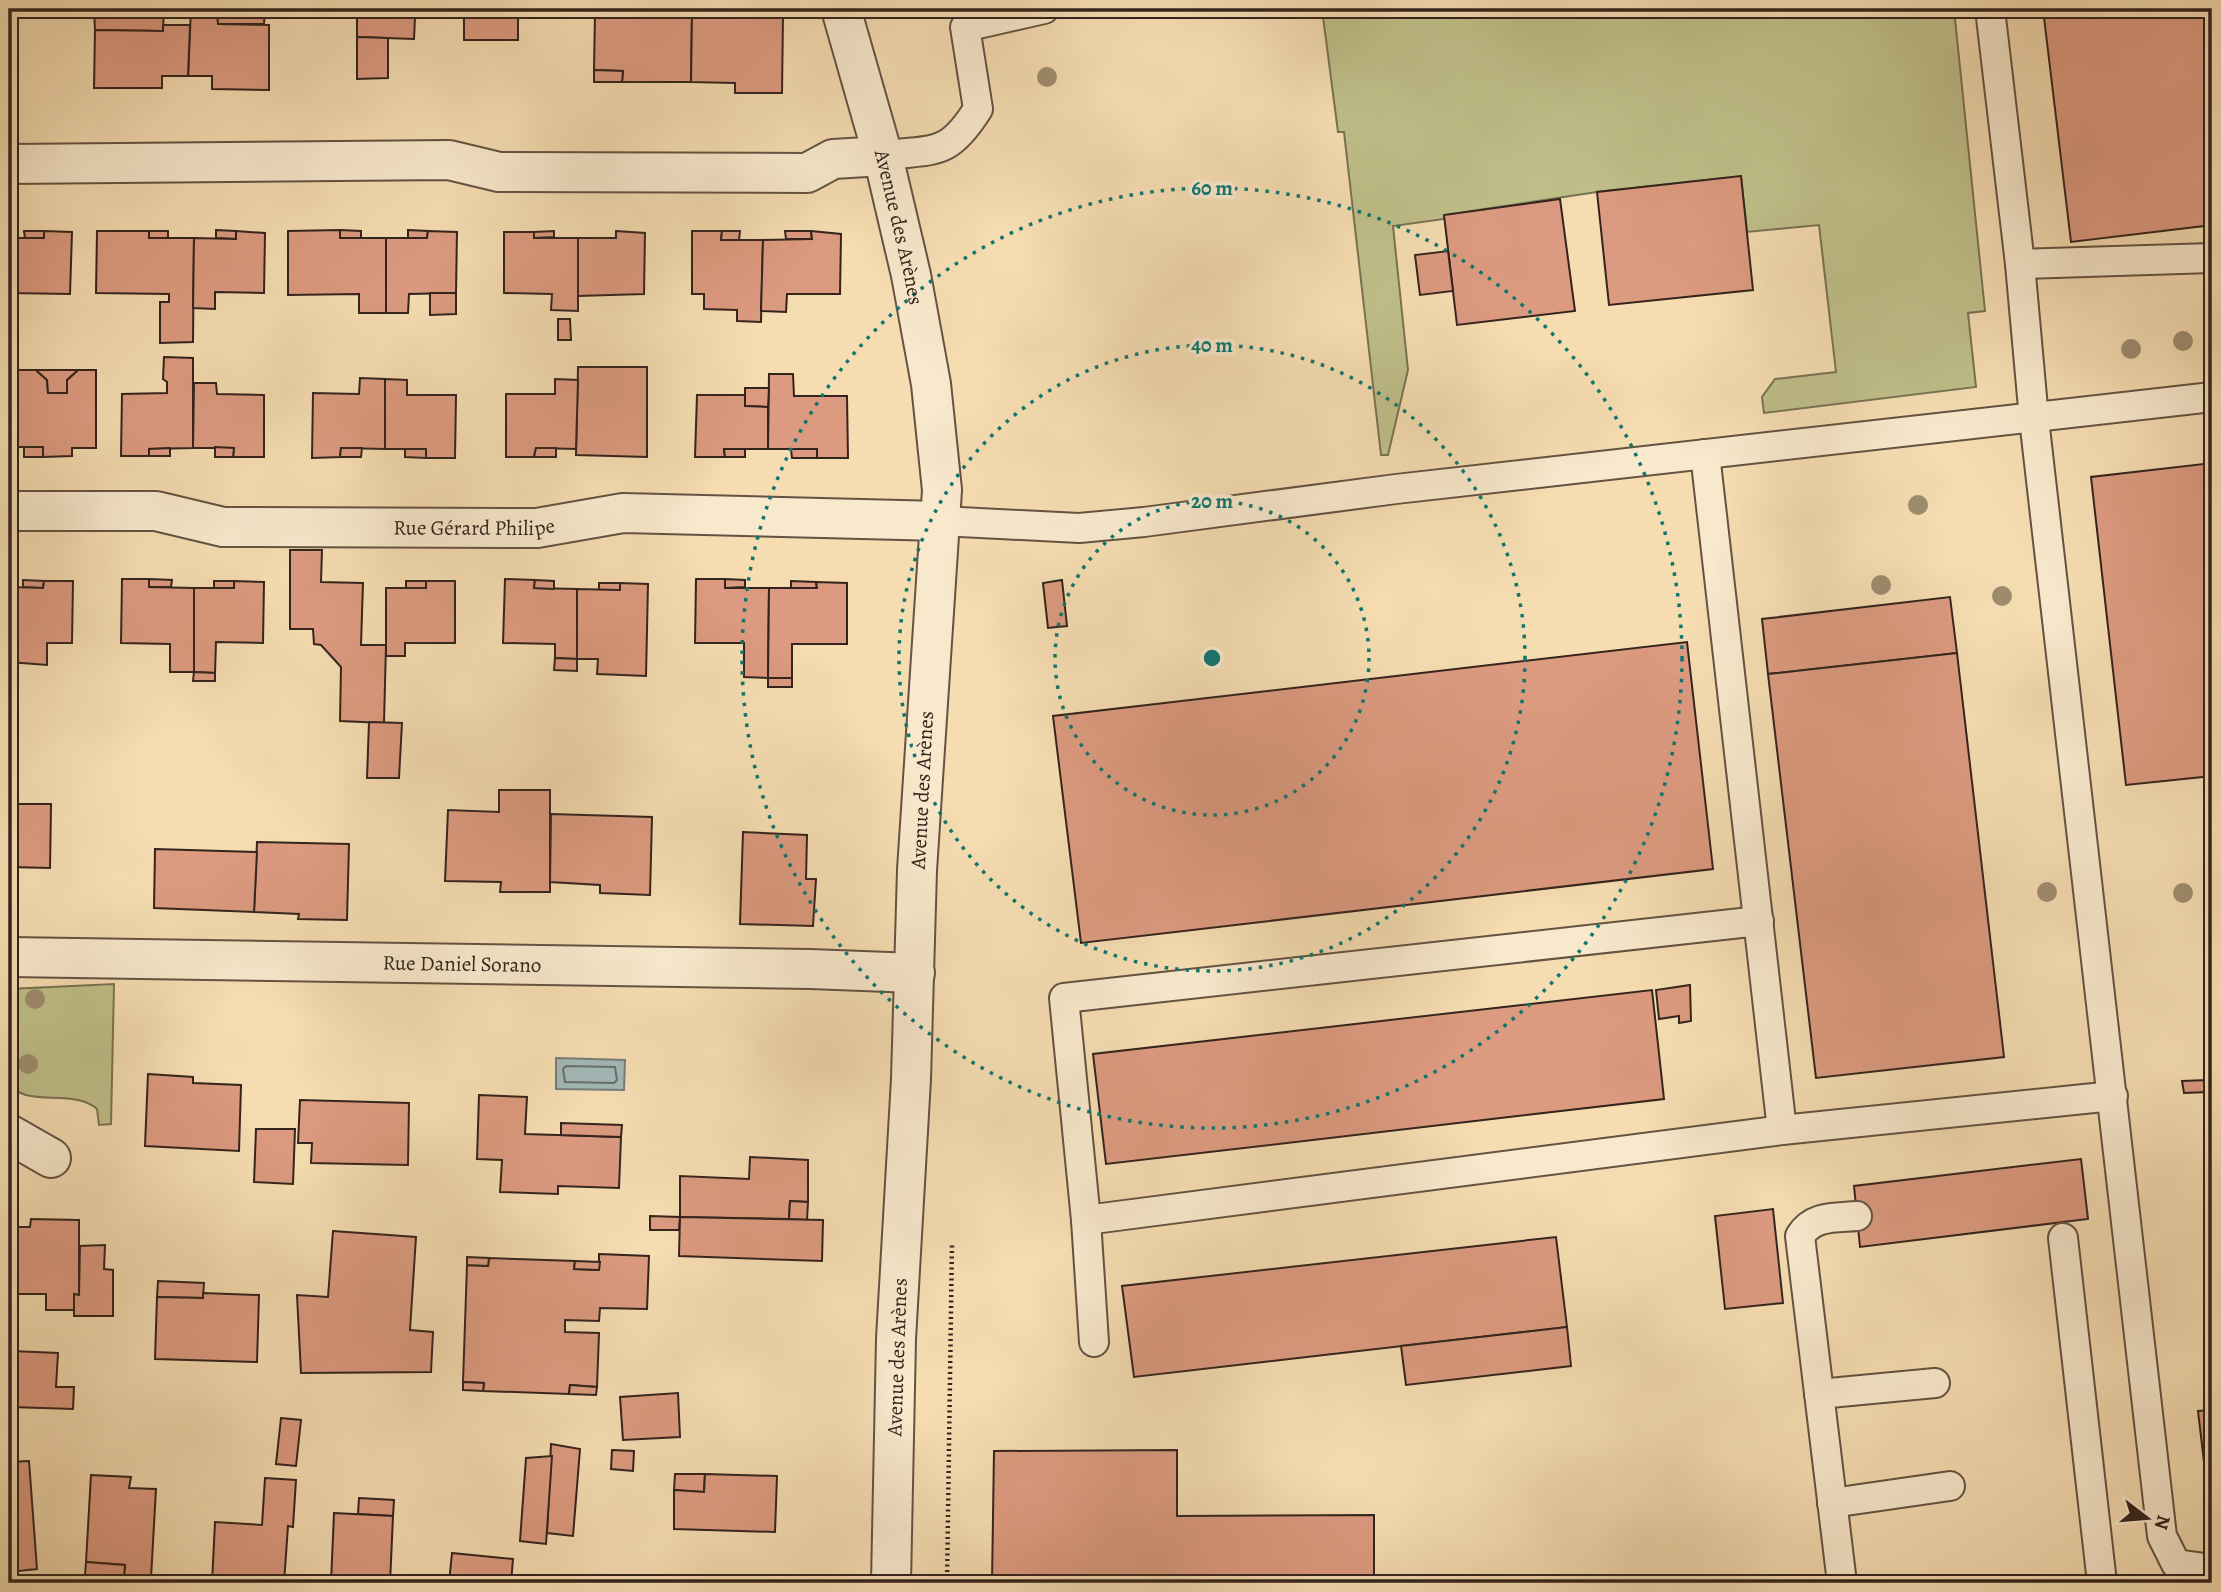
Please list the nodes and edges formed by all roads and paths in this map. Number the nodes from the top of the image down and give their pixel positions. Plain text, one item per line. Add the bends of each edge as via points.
1 (841, 9) edge
2 (1044, 9) edge
3 (1990, 9) edge
4 (883, 156) junction
5 (9, 164) edge
6 (2212, 258) edge
7 (2020, 264) junction
8 (2212, 397) edge
9 (2034, 419) junction
10 (1705, 454) junction
11 (9, 511) edge
12 (941, 521) junction
13 (1759, 921) junction
14 (9, 957) edge
15 (915, 973) junction
16 (2113, 1096) junction
17 (1782, 1130) junction
18 (9, 1134) edge
19 (51, 1158) dead end
20 (1857, 1216) dead end
21 (1086, 1220) junction
22 (2063, 1238) dead end
23 (1094, 1342) dead end
24 (1935, 1383) dead end
25 (1819, 1394) junction
26 (1950, 1486) dead end
27 (1832, 1503) junction
28 (2212, 1569) edge
29 (891, 1583) edge
30 (1842, 1583) edge
31 (2102, 1583) edge

1 - 4 street, Avenue des Arènes
2 - 4 lane via 965,27 978,109 946,148
3 - 7 lane
4 - 5 street via 833,159 807,173 499,172 449,160
4 - 12 street, Avenue des Arènes via 930,384
6 - 7 lane
7 - 9 lane
8 - 9 lane
9 - 10 lane
9 - 16 lane
10 - 12 lane via 1092,527
10 - 13 lane
11 - 12 street, Rue Gérard Philipe via 156,511 223,527 537,528 623,513
12 - 15 street, Avenue des Arènes via 926,698
13 - 17 lane
13 - 21 lane via 1064,998
14 - 15 street, Rue Daniel Sorano
15 - 29 street, Avenue des Arènes via 896,1339
16 - 17 lane
16 - 28 lane via 2162,1536 2176,1564
17 - 21 lane
18 - 19 street
20 - 25 lane via 1821,1219 1807,1224 1800,1236
21 - 23 lane
22 - 31 lane
24 - 25 lane
25 - 27 lane
26 - 27 lane
27 - 30 lane

